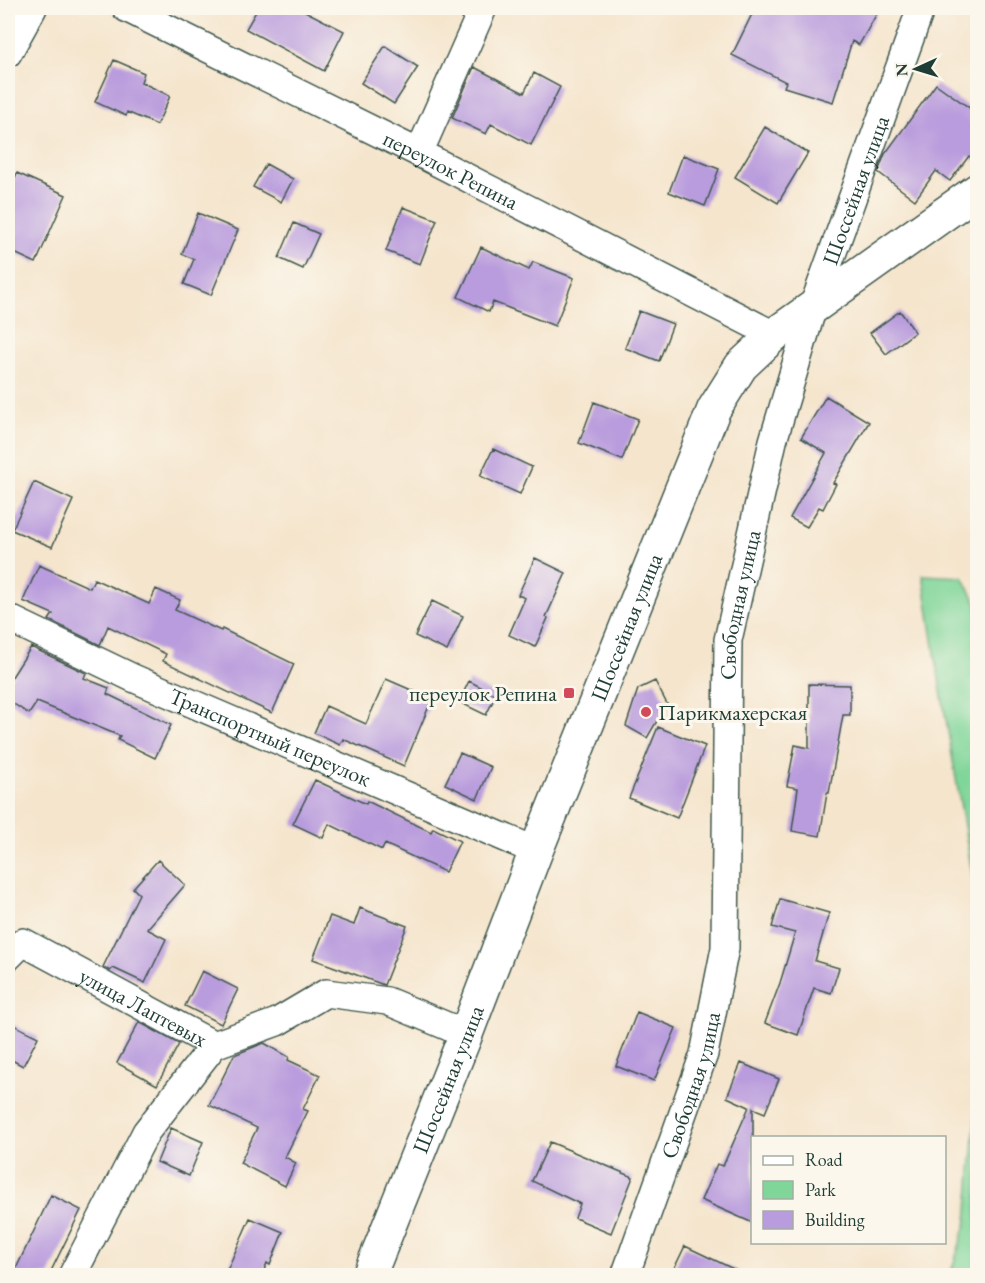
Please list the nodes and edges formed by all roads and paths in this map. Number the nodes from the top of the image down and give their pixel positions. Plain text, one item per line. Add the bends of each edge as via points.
1 (33, 8) edge
2 (126, 8) edge
3 (483, 8) edge
4 (921, 8) edge
5 (8, 53) edge
6 (419, 153) junction
7 (978, 190) edge
8 (813, 307) junction
9 (774, 335) junction
10 (8, 618) edge
11 (536, 850) junction
12 (15, 949) edge
13 (466, 1034) junction
14 (214, 1045) junction
15 (72, 1275) edge
16 (369, 1275) edge
17 (626, 1275) edge

1 - 5 street
2 - 6 street, переулок Репина
3 - 6 street
4 - 8 street, Шоссейная улица
6 - 9 street, переулок Репина
7 - 8 main road
8 - 9 main road, Шоссейная улица
8 - 17 street, Свободная улица via 773,441 728,640 725,948 704,1054
9 - 11 main road, Шоссейная улица via 741,366 714,409
10 - 11 street, Транспортный переулок via 133,678
11 - 13 main road, Шоссейная улица
12 - 14 street, улица Лаптевых
13 - 14 street via 387,1001 326,993 277,1022
13 - 16 main road, Шоссейная улица
14 - 15 street, улица Лаптевых via 146,1132

